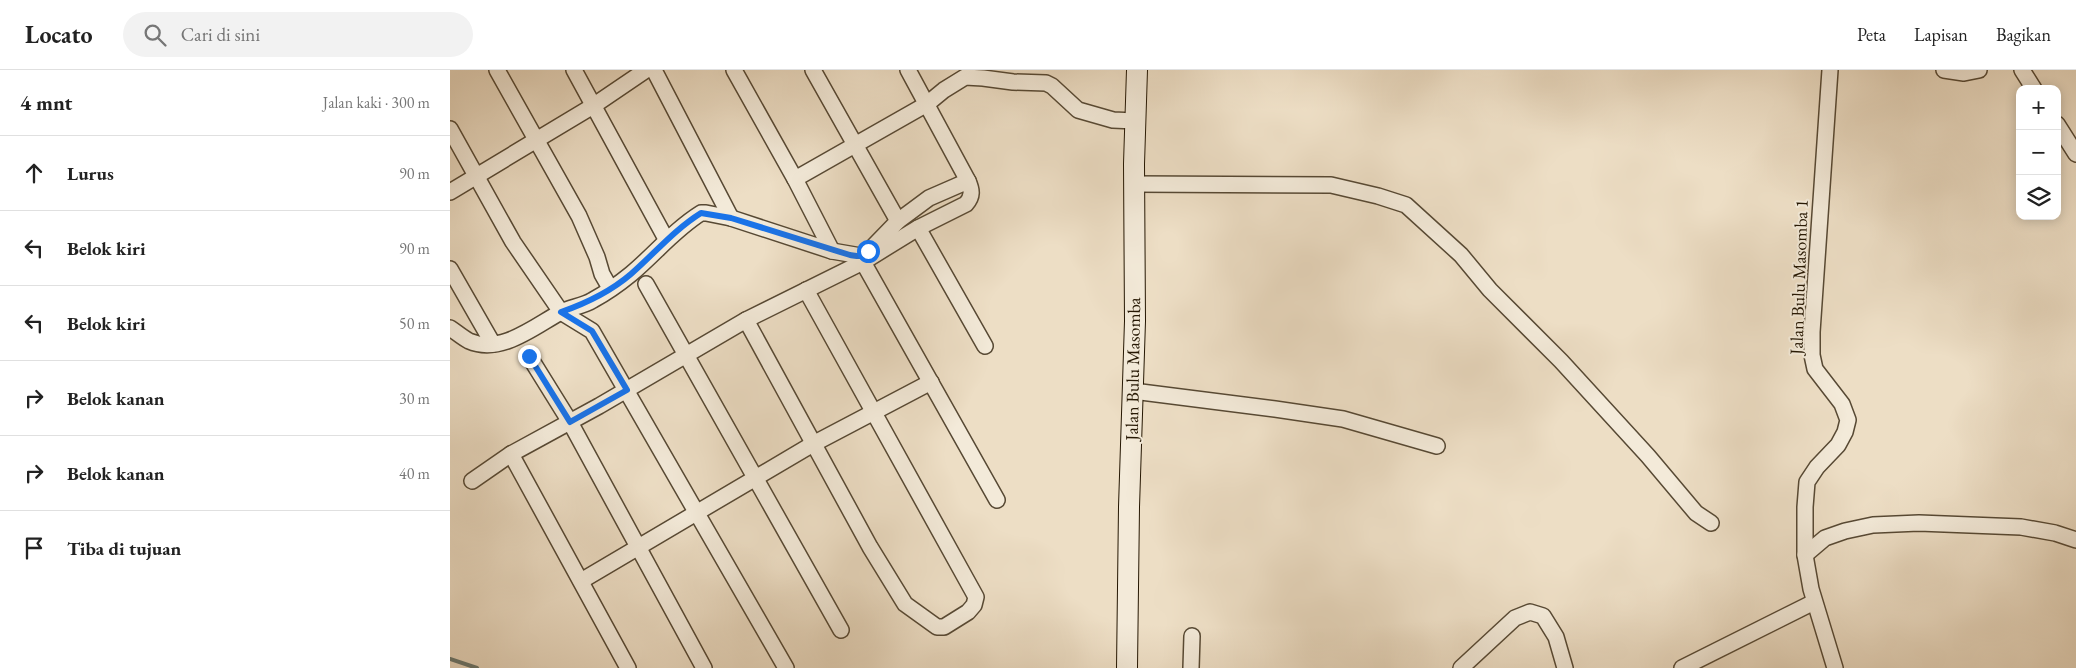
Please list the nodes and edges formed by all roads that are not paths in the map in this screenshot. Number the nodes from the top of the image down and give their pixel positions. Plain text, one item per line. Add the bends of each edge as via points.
1 (497, 70) edge
2 (574, 70) edge
3 (646, 70) edge
4 (654, 70) edge
5 (734, 70) edge
6 (813, 70) edge
7 (908, 70) edge
8 (1136, 70) edge
9 (1830, 70) edge
10 (1944, 70) edge
11 (1979, 70) edge
12 (2022, 70) edge
13 (2031, 85) edge
14 (927, 104) junction
15 (593, 106) junction
16 (1135, 122) junction
17 (450, 130) edge
18 (2061, 130) edge
19 (537, 140) junction
20 (855, 146) junction
21 (2075, 151) edge
22 (476, 177) junction
23 (795, 179) junction
24 (968, 181) junction
25 (1135, 184) junction
26 (450, 192) edge
27 (731, 218) junction
28 (898, 221) junction
29 (918, 228) junction
30 (666, 239) junction
31 (832, 251) junction
32 (863, 262) junction
33 (450, 269) edge
34 (646, 284) dead end
35 (610, 288) junction
36 (806, 290) junction
37 (561, 312) junction
38 (746, 320) junction
39 (450, 328) edge
40 (493, 344) junction
41 (986, 346) dead end
42 (686, 354) junction
43 (529, 356) dead end
44 (931, 382) junction
45 (627, 390) junction
46 (1133, 392) junction
47 (874, 413) junction
48 (570, 422) junction
49 (813, 444) junction
50 (1437, 446) dead end
51 (511, 454) junction
52 (757, 478) junction
53 (472, 481) dead end
54 (997, 500) dead end
55 (696, 512) junction
56 (1711, 523) dead end
57 (2076, 540) edge
58 (638, 547) junction
59 (1804, 555) junction
60 (581, 581) junction
61 (1814, 602) junction
62 (841, 630) dead end
63 (1192, 636) dead end
64 (1710, 662) edge
65 (628, 668) edge
66 (704, 668) edge
67 (786, 668) edge
68 (1127, 668) edge
69 (1191, 668) edge
70 (1461, 668) edge
71 (1565, 668) edge
72 (1682, 668) edge
73 (1835, 668) edge

1 - 19 street
2 - 15 street
3 - 15 street
4 - 27 street
5 - 23 street
6 - 20 street
7 - 14 street
8 - 16 street, Jalan Bulu Masomba
9 - 59 street, Jalan Bulu Masomba 1 via 1812,355 1815,369 1842,404 1848,420 1838,445 1817,466 1808,482
10 - 11 street via 1964,73
12 - 13 street
14 - 16 street via 965,77 1046,83 1078,110 1113,120
14 - 20 street
14 - 24 street
15 - 19 street
15 - 30 street
16 - 25 street, Jalan Bulu Masomba
17 - 22 street
18 - 21 street
19 - 22 street
19 - 35 street via 579,216
20 - 23 street
20 - 28 street
22 - 26 street
22 - 37 street via 513,242
23 - 31 street
24 - 28 street via 929,198
24 - 29 street via 972,190 971,199 966,204
25 - 46 street, Jalan Bulu Masomba
25 - 56 street via 1331,185 1406,205 1461,255 1490,290 1648,456 1696,513
27 - 30 street via 701,213
27 - 31 street
28 - 31 street via 866,254
29 - 32 street
29 - 41 street
30 - 35 street via 630,274
32 - 36 street
32 - 44 street
33 - 40 street
34 - 42 street
35 - 37 street via 593,300
36 - 38 street
36 - 47 street
37 - 40 street via 533,330
37 - 45 street via 592,331
38 - 42 street
38 - 49 street
39 - 40 street via 469,341
42 - 45 street
42 - 52 street
43 - 48 street
44 - 47 street
44 - 54 street
45 - 48 street
45 - 55 street
46 - 50 street via 1343,419
46 - 68 street, Jalan Bulu Masomba
47 - 49 street
47 - 49 street via 976,597 968,612 944,627 937,628 905,604
48 - 51 street
48 - 58 street
49 - 52 street
51 - 53 street
51 - 60 street
52 - 55 street
52 - 62 street
55 - 58 street
55 - 67 street
57 - 59 street via 2021,527 1919,522 1846,530 1825,538
58 - 60 street
58 - 66 street
59 - 61 street, Jalan Bulu Masomba 1
60 - 65 street
61 - 64 street
61 - 73 street, Jalan Bulu Masomba 1
63 - 69 street
64 - 72 street
70 - 71 street via 1515,618 1530,612 1543,616 1556,637

